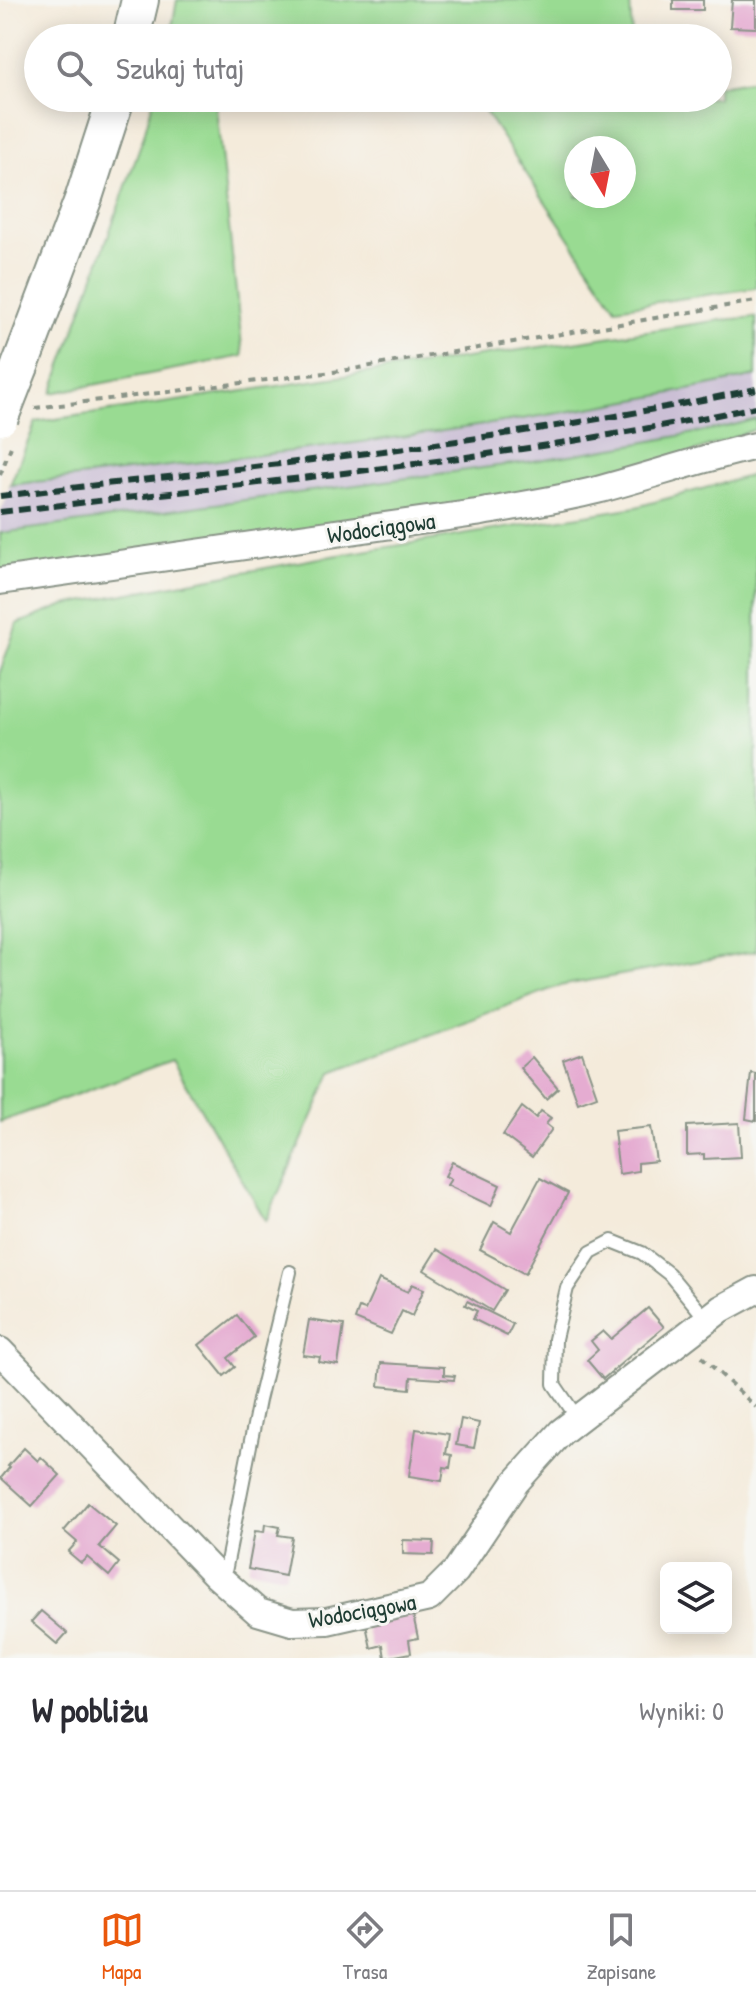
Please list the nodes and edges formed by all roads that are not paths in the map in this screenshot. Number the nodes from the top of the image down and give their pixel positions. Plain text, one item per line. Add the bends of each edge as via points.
1 (140, 0) edge
2 (134, 24) edge
3 (111, 112) edge
4 (16, 413) edge
5 (756, 446) edge
6 (0, 581) edge
7 (290, 1272) dead end
8 (756, 1290) edge
9 (707, 1320) junction
10 (0, 1351) edge
11 (578, 1419) junction
12 (223, 1582) junction

1 - 2 main road
3 - 4 main road, bridge via 20,366
5 - 6 street, Wodociągowa via 550,500
7 - 12 lane
8 - 9 street, Wodociągowa
9 - 11 street, Wodociągowa
9 - 11 lane via 669,1274 642,1253 612,1241 591,1252 567,1288 555,1339 554,1384
10 - 12 street, Wodociągowa
11 - 12 street, Wodociągowa via 516,1482 456,1571 429,1598 327,1621 292,1622 258,1612

